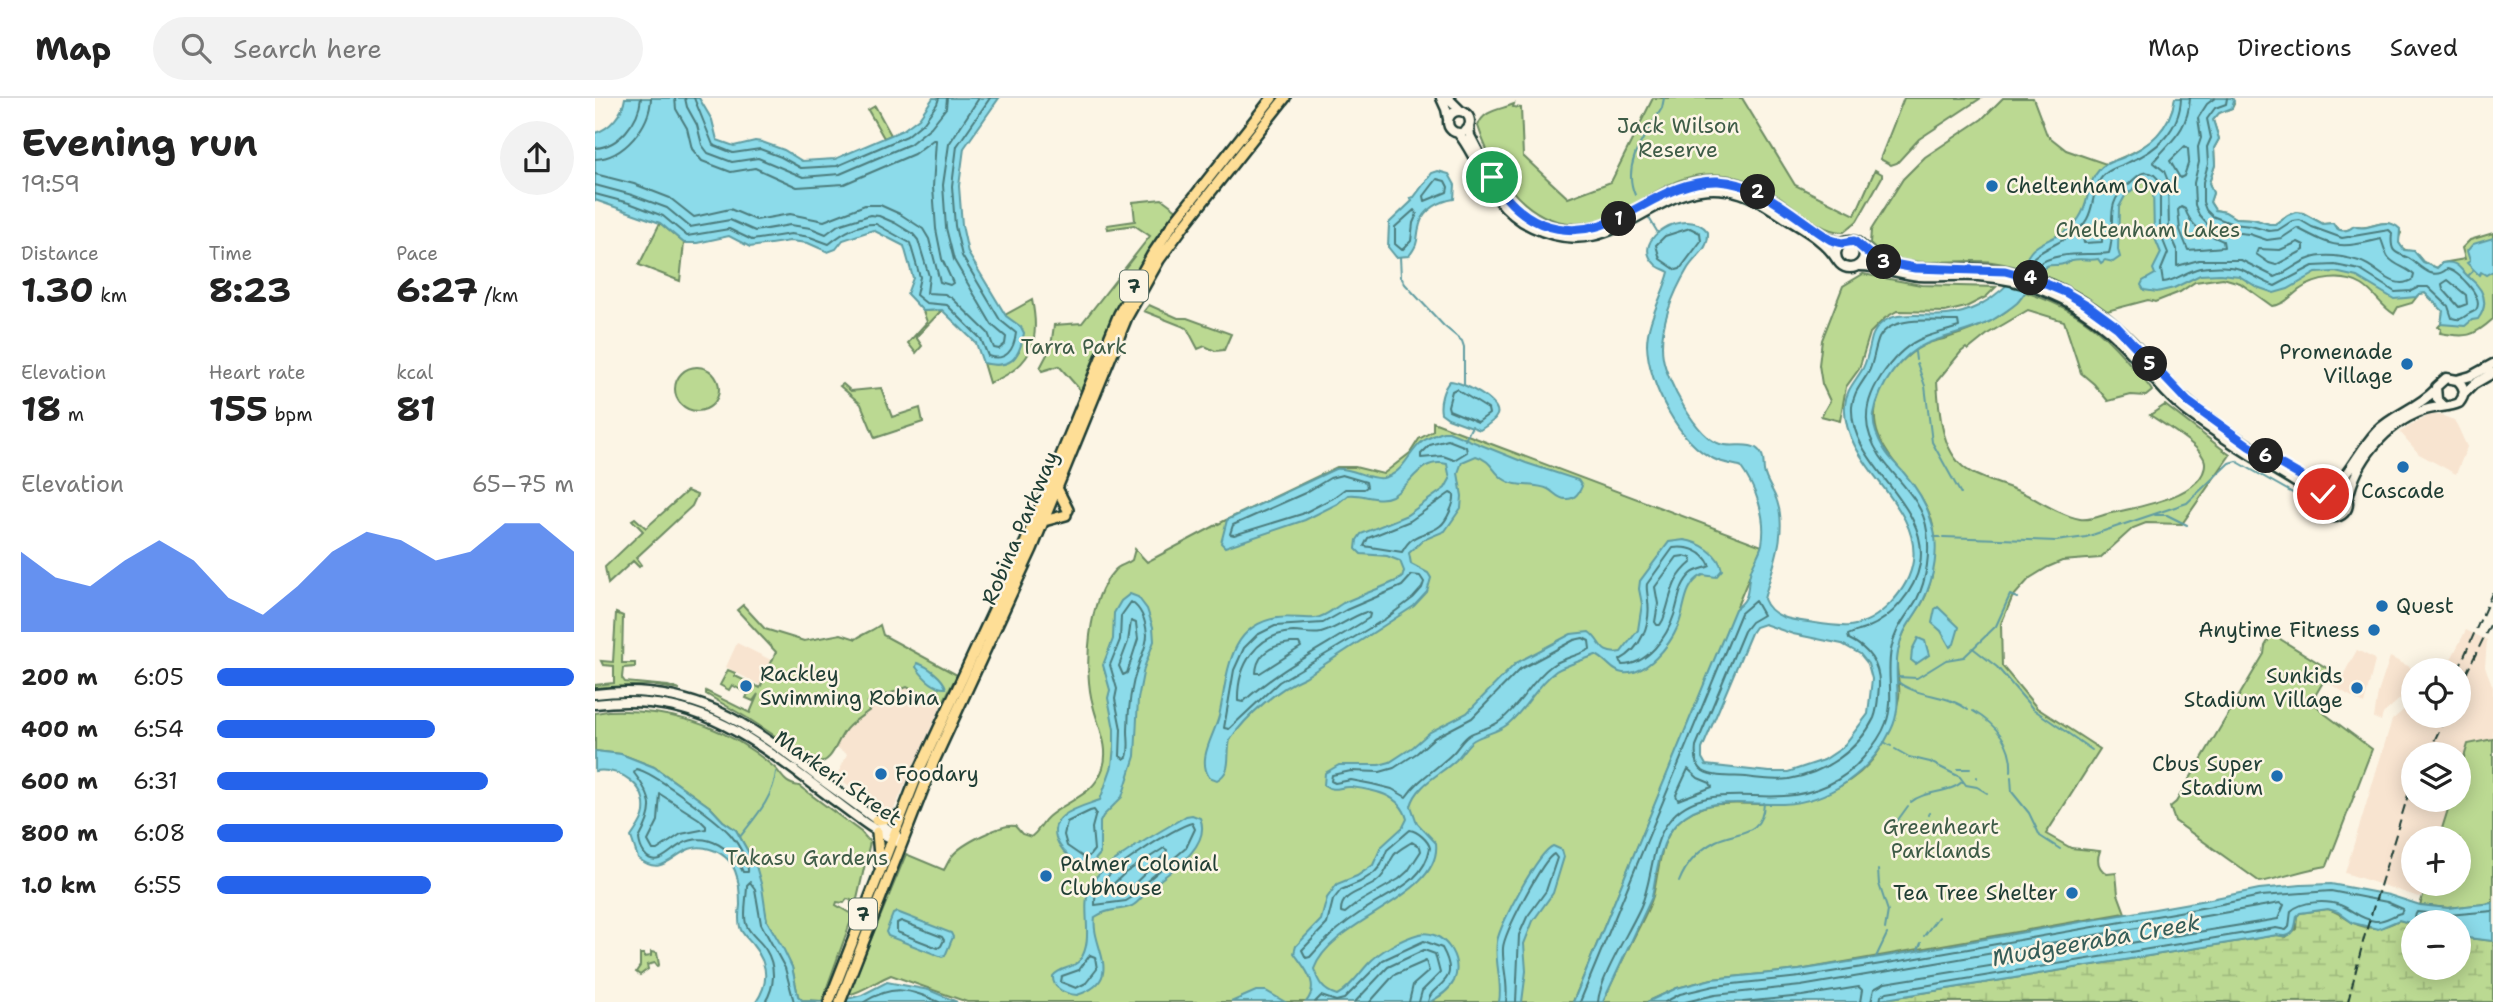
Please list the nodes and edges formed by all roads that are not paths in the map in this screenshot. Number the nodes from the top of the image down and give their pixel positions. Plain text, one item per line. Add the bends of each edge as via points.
1 (1272, 98) edge
2 (1285, 98) edge
3 (1441, 98) edge
4 (1448, 98) edge
5 (1461, 111) junction
6 (1448, 119) junction
7 (1469, 126) junction
8 (1458, 134) junction
9 (1842, 243) junction
10 (1862, 246) junction
11 (1837, 260) junction
12 (1857, 266) junction
13 (2003, 275) junction
14 (2044, 286) junction
15 (2493, 364) edge
16 (2493, 373) edge
17 (2457, 380) junction
18 (2435, 390) junction
19 (2463, 395) junction
20 (2444, 405) junction
21 (1057, 488) junction
22 (2330, 490) junction
23 (2348, 499) junction
24 (2321, 503) junction
25 (1044, 521) junction
26 (595, 694) edge
27 (595, 704) edge
28 (901, 816) junction
29 (876, 820) junction
30 (877, 832) junction
31 (897, 839) junction
32 (880, 869) junction
33 (829, 1002) edge
34 (840, 1002) edge

1 - 28 main road, Robina Parkway / 7 via 1175,221 1119,314 1021,553
2 - 21 main road, Robina Parkway / 7 via 1159,260 1107,363
3 - 6 main road
4 - 5 main road
5 - 6 main road
5 - 7 main road via 1468,116
6 - 8 main road via 1449,128
7 - 8 main road
7 - 9 main road via 1501,192 1518,210 1546,225 1571,230 1602,226 1680,186 1721,181 1762,194
8 - 11 main road via 1499,202 1542,232 1566,237 1602,234 1680,195 1720,189 1759,201 1822,243
9 - 10 main road via 1851,240
9 - 11 main road
10 - 12 main road via 1864,258
10 - 13 main road via 1874,258 1902,266
11 - 12 main road via 1845,267
12 - 13 main road via 1926,276
13 - 14 main road
14 - 22 main road via 2087,305 2117,327 2169,385 2249,446
14 - 24 main road via 2100,323 2181,407
15 - 17 main road
16 - 19 main road
17 - 18 main road via 2443,379
17 - 19 main road
18 - 20 main road
18 - 22 main road via 2378,430 2344,479
19 - 20 main road via 2456,405
20 - 23 main road via 2420,411 2380,438 2354,477
21 - 25 main road, Robina Parkway / 7
21 - 25 main road via 1067,512
22 - 23 main road via 2343,492
22 - 24 main road
23 - 24 main road via 2347,508 2337,516 2324,512
25 - 31 main road, Robina Parkway / 7
26 - 29 main road, Markeri Street via 662,694 723,713 763,735
27 - 30 main road, Markeri Street via 653,703 720,721 756,742
28 - 29 main road
28 - 31 main road, Robina Parkway / 7
29 - 31 main road, Markeri Street
30 - 31 main road, Markeri Street
30 - 32 main road
31 - 32 main road, Robina Parkway / 7
31 - 34 main road, Robina Parkway / 7
32 - 33 main road, Robina Parkway / 7

